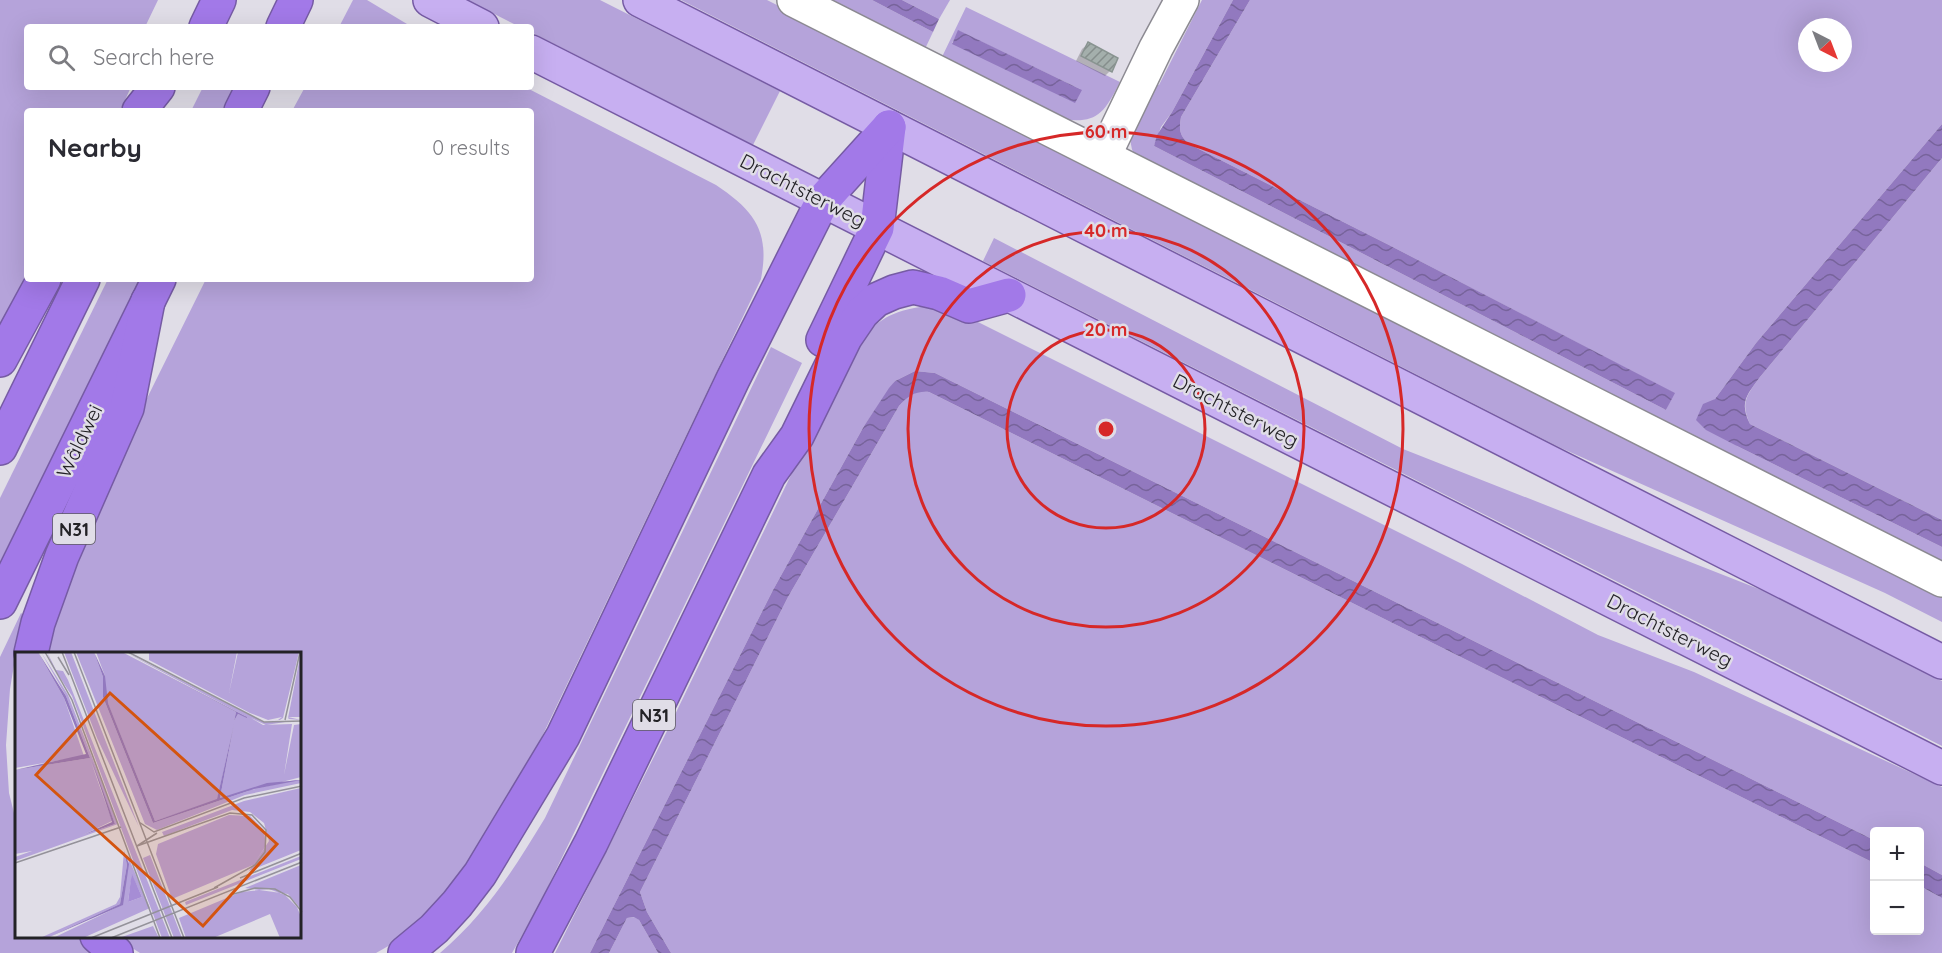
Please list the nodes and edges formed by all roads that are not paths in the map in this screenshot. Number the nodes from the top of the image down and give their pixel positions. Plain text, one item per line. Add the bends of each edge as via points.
1 (296, 0) edge
2 (430, 0) edge
3 (640, 0) edge
4 (794, 0) edge
5 (1182, 0) edge
6 (284, 24) edge
7 (476, 24) edge
8 (534, 54) edge
9 (156, 90) edge
10 (176, 90) edge
11 (252, 90) edge
12 (141, 108) edge
13 (166, 108) edge
14 (243, 108) edge
15 (889, 127) junction
16 (1104, 156) junction
17 (824, 200) junction
18 (877, 228) junction
19 (42, 282) edge
20 (82, 282) edge
21 (153, 290) edge
22 (1009, 295) junction
23 (0, 360) edge
24 (0, 448) edge
25 (769, 475) junction
26 (1942, 580) edge
27 (0, 602) edge
28 (31, 652) edge
29 (1942, 662) edge
30 (1942, 768) edge
31 (99, 938) edge
32 (116, 953) edge
33 (405, 953) edge
34 (533, 953) edge

1 - 6 highway
2 - 7 main road
3 - 15 main road
4 - 16 street
5 - 16 street
8 - 17 main road, Drachtsterweg
9 - 12 highway
10 - 13 highway
11 - 14 highway
15 - 17 highway
15 - 18 highway
15 - 29 main road
16 - 26 street
17 - 18 main road, Drachtsterweg
17 - 33 highway via 733,379 563,736 480,874 458,904
18 - 22 main road, Drachtsterweg
18 - 25 highway, N31 via 782,427
19 - 23 highway
20 - 24 highway
21 - 27 highway, Wâldwei / N31
21 - 28 highway, N31 via 127,408 62,556
22 - 25 highway, N31 via 969,306 913,287 876,300 845,338 797,436
22 - 30 main road, Drachtsterweg
25 - 34 highway, N31 via 607,811
31 - 32 highway

